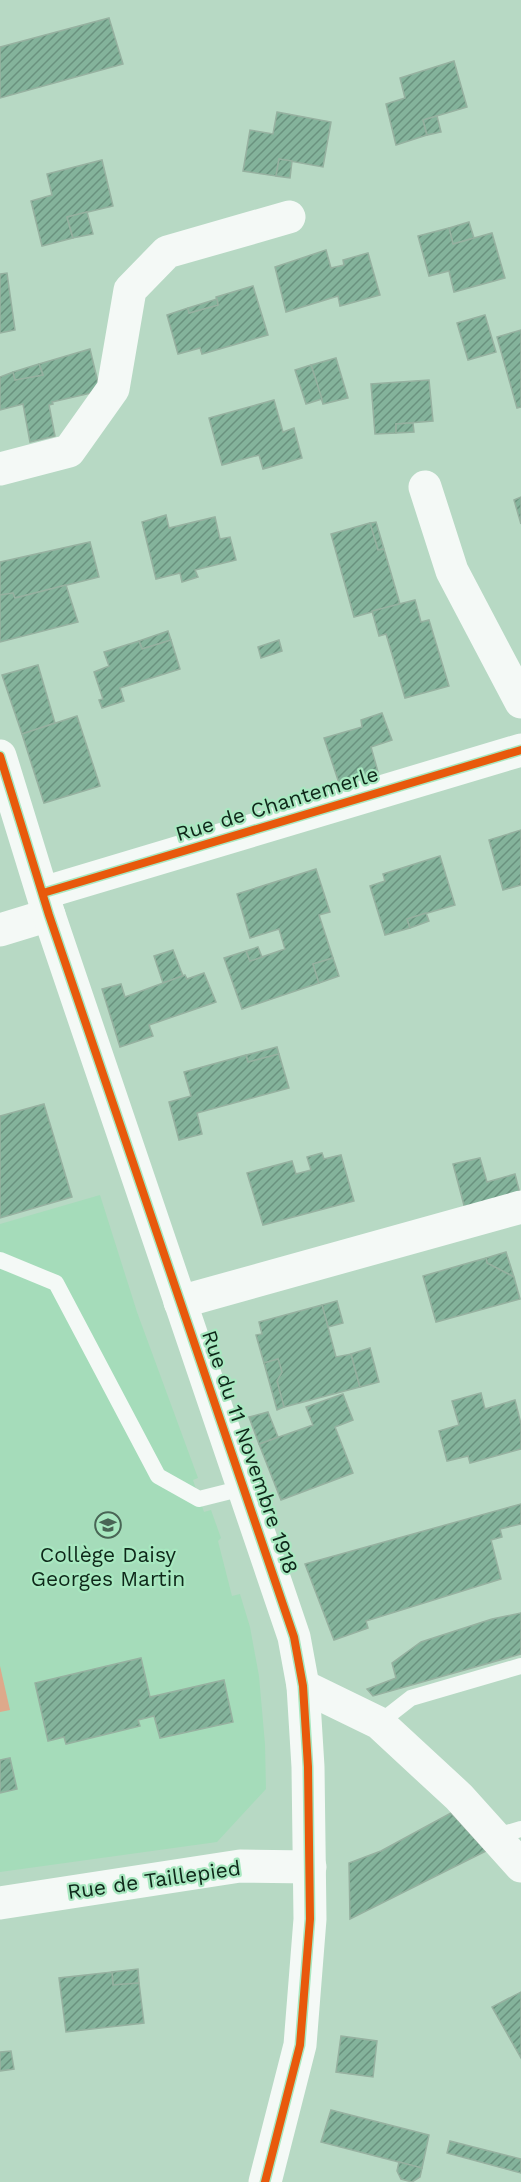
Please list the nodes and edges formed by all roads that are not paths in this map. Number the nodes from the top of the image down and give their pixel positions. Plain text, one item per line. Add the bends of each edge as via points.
1 (289, 217) dead end
2 (0, 469) edge
3 (425, 487) dead end
4 (521, 702) edge
5 (521, 750) edge
6 (0, 756) edge
7 (46, 904) junction
8 (0, 930) edge
9 (521, 1207) edge
10 (0, 1260) edge
11 (180, 1302) junction
12 (243, 1488) junction
13 (521, 1666) edge
14 (303, 1686) junction
15 (379, 1723) junction
16 (509, 1834) edge
17 (521, 1866) edge
18 (309, 1867) junction
19 (0, 1903) edge
20 (265, 2182) edge

1 - 2 street via 167,252 130,290 113,389 69,451
3 - 4 street via 452,571
5 - 7 street, Rue de Chantemerle
6 - 7 street, Rue du 11 Novembre 1918
7 - 8 street, Rue de Chantemerle
7 - 11 street, Rue du 11 Novembre 1918
9 - 11 street
10 - 12 lane via 56,1283 158,1476 199,1499
11 - 12 street, Rue du 11 Novembre 1918
12 - 14 street, Rue du 11 Novembre 1918 via 294,1637
13 - 15 lane via 411,1698
14 - 15 street
14 - 18 street, Rue du 11 Novembre 1918
15 - 16 street via 459,1797
16 - 17 street
18 - 19 street, Rue de Taillepied via 240,1866
18 - 20 street, Rue du 11 Novembre 1918 via 310,1919 300,2046

